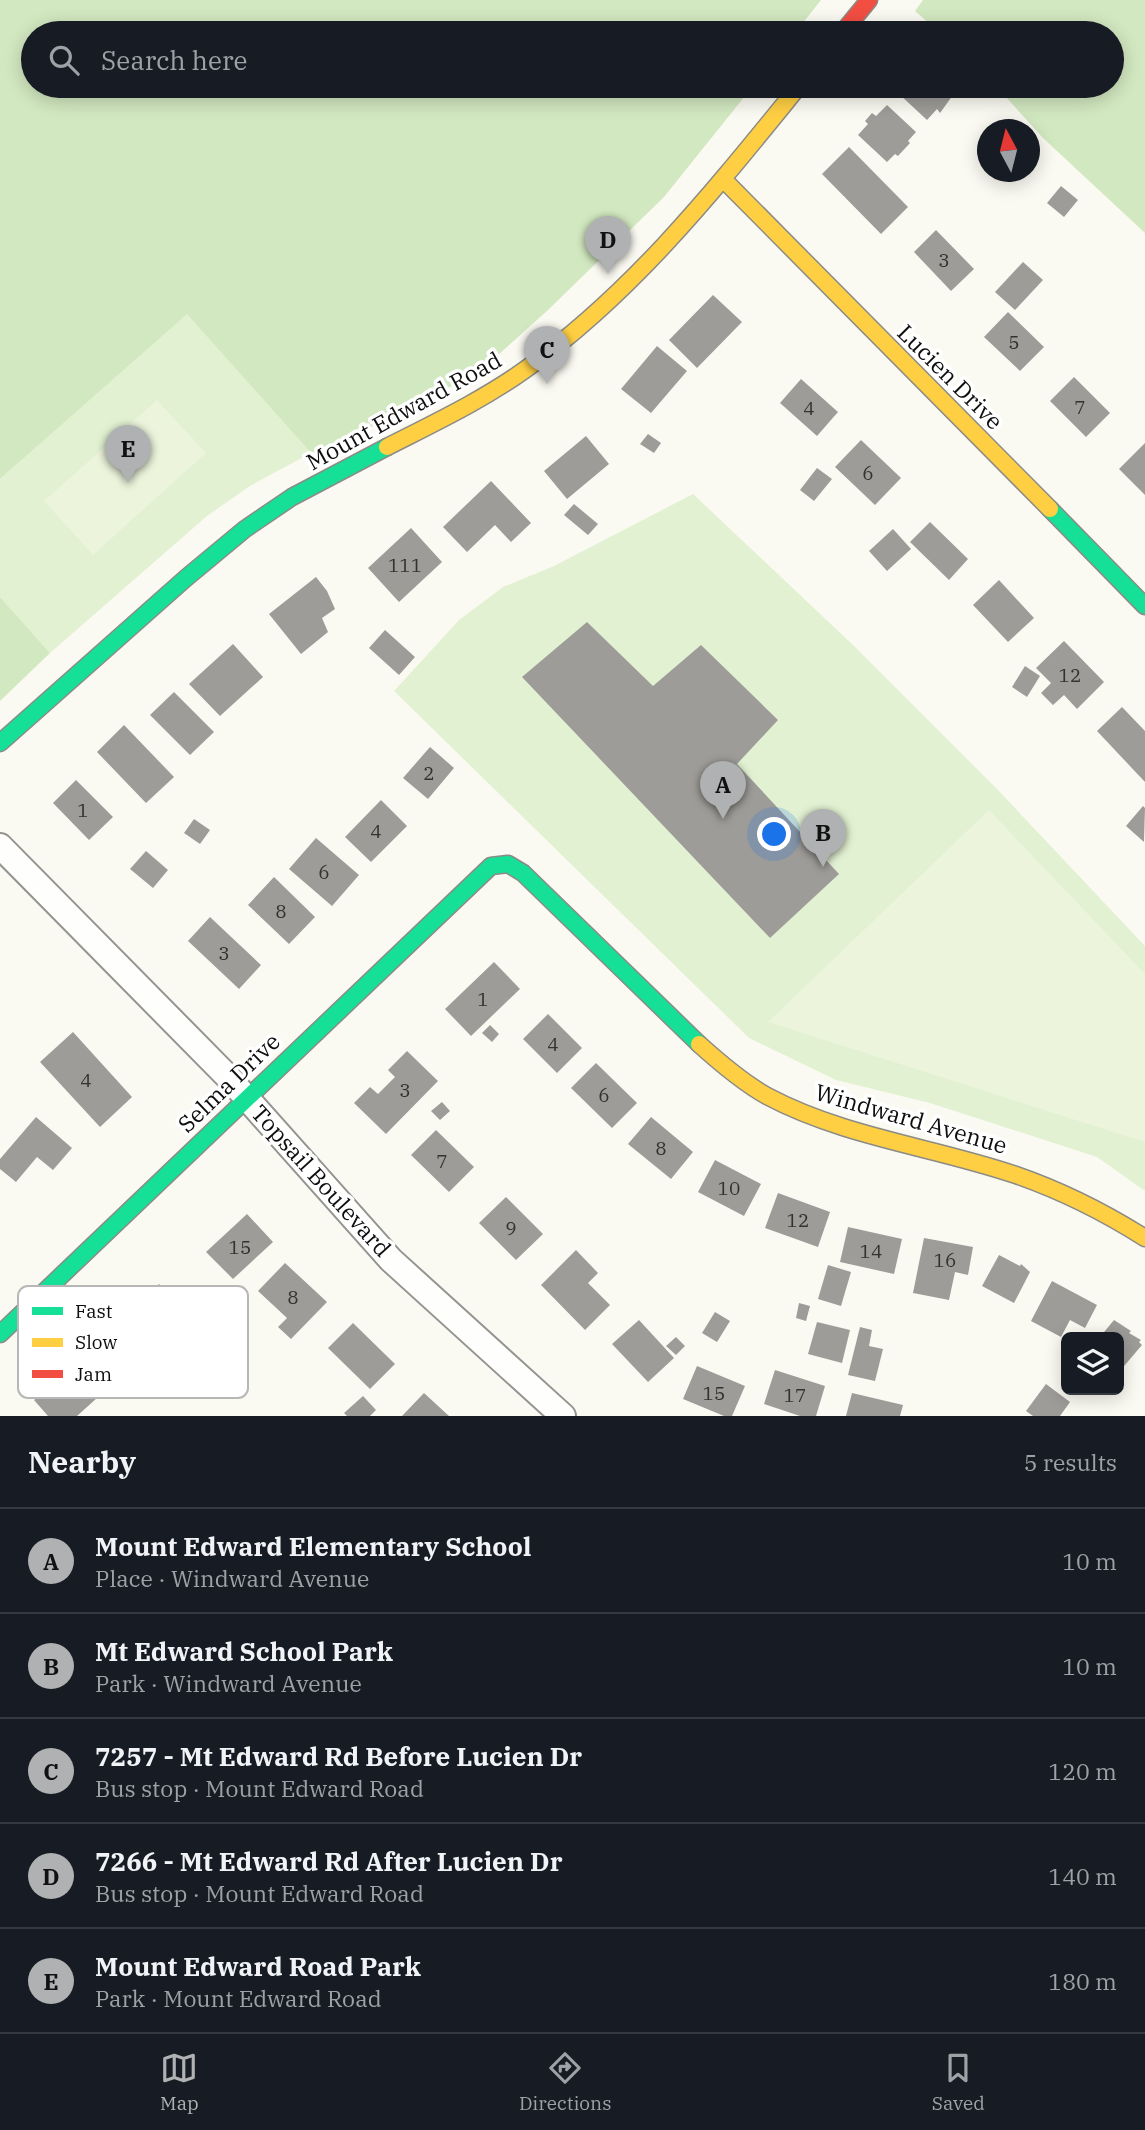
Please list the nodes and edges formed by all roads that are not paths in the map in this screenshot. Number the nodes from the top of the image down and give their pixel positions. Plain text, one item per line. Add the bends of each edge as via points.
1 (869, 0) edge
2 (852, 21) edge
3 (789, 98) edge
4 (723, 179) junction
5 (1145, 606) edge
6 (0, 743) edge
7 (0, 846) edge
8 (491, 866) joint
9 (246, 1097) junction
10 (1145, 1238) edge
11 (50, 1286) edge
12 (18, 1317) edge
13 (0, 1334) edge
14 (563, 1416) edge

1 - 2 street
3 - 4 street, Mount Edward Road
4 - 5 street, Lucien Drive
4 - 6 street, Mount Edward Road via 589,319 525,370 262,517 194,571
7 - 9 street, Topsail Boulevard
8 - 9 street, Selma Drive
8 - 10 street, Windward Avenue via 507,862 524,873 693,1038 739,1077 780,1103 840,1128 1010,1171 1102,1209
9 - 11 street, Selma Drive
9 - 14 street, Topsail Boulevard via 391,1260
12 - 13 street, Selma Drive

